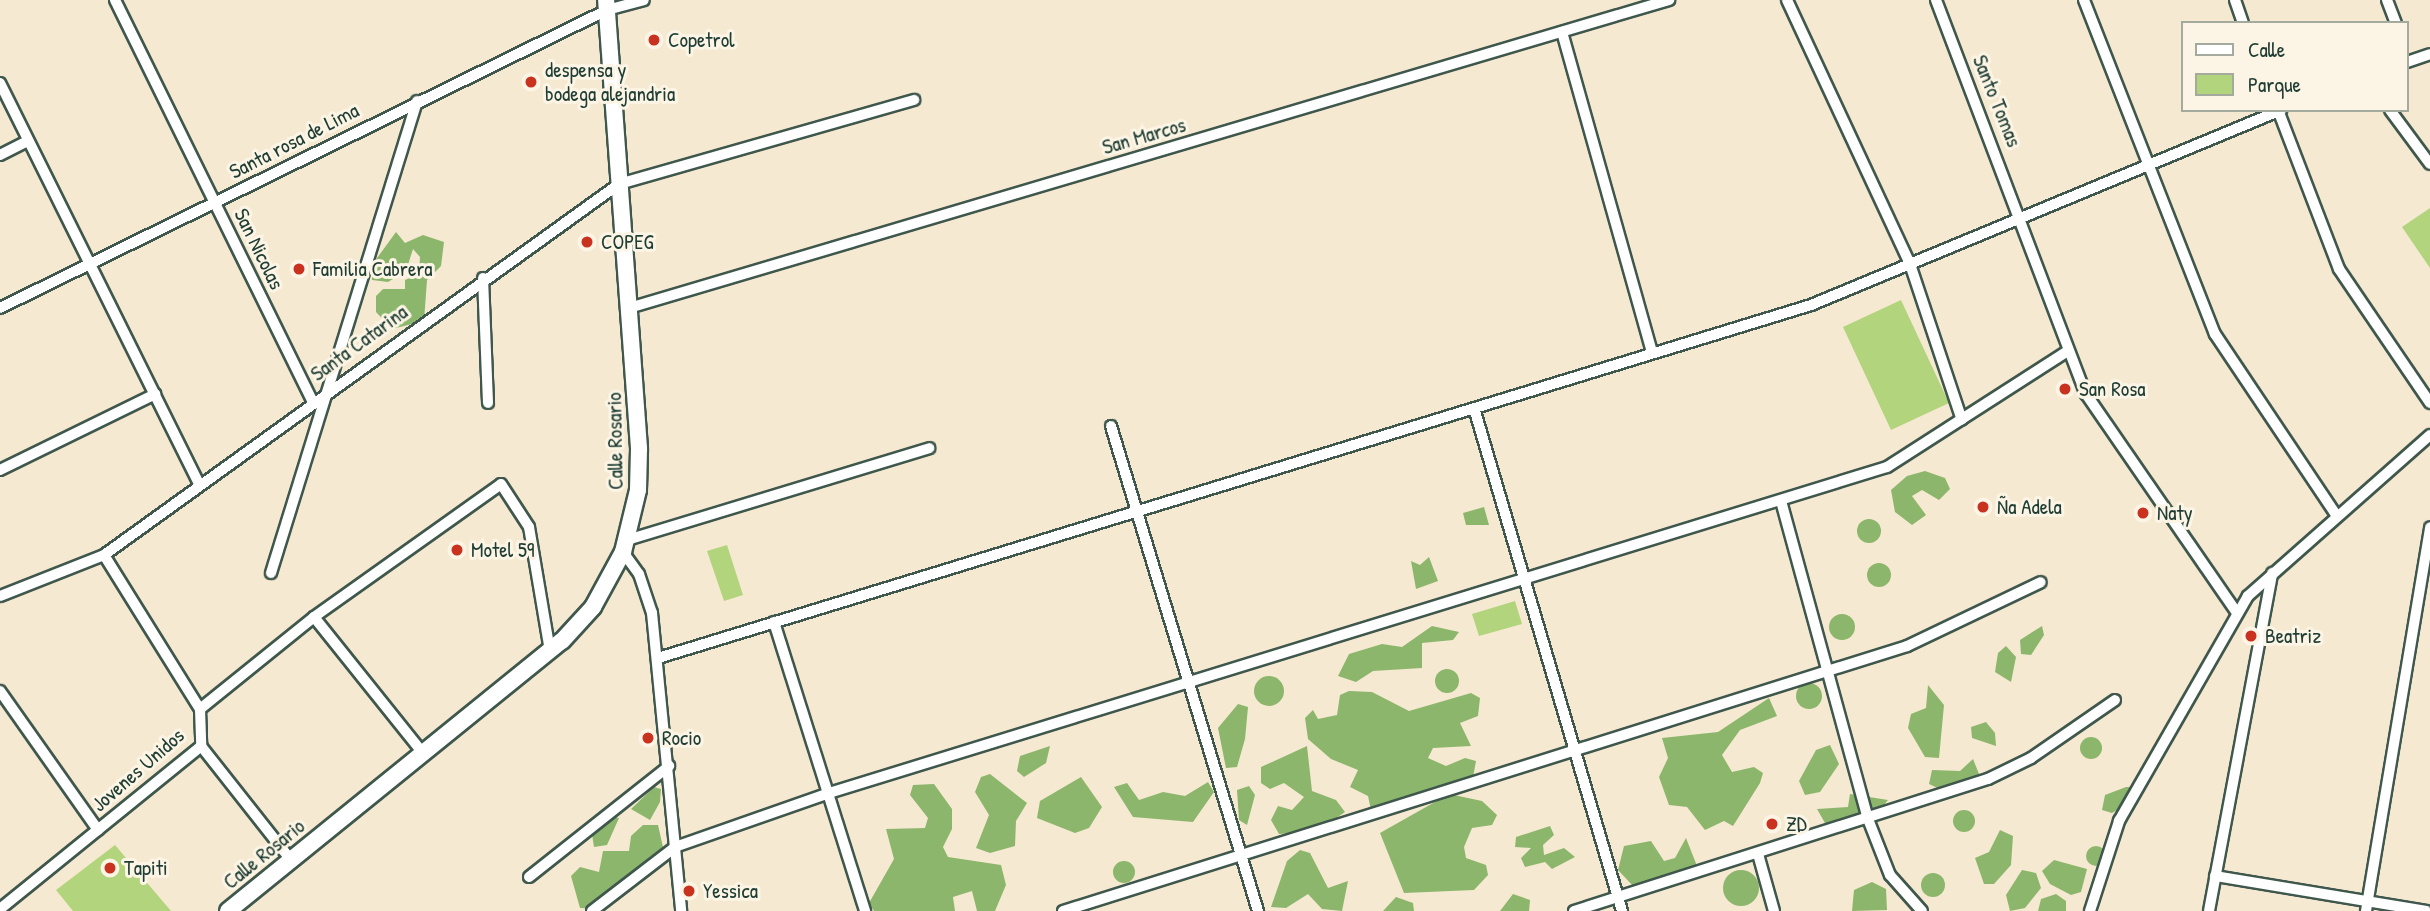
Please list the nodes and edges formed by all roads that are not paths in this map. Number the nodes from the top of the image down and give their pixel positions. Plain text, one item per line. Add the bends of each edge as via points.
1 (115, 0) edge
2 (644, 0) edge
3 (1669, 0) edge
4 (1787, 0) edge
5 (1936, 0) edge
6 (2084, 0) edge
7 (2235, 0) edge
8 (2386, 0) edge
9 (606, 5) edge
10 (2243, 21) edge
11 (2395, 21) edge
12 (1562, 33) junction
13 (2430, 54) edge
14 (2409, 58) edge
15 (0, 83) edge
16 (914, 100) dead end
17 (417, 101) junction
18 (2277, 112) edge
19 (2279, 112) edge
20 (2391, 112) edge
21 (28, 141) junction
22 (0, 155) edge
23 (2149, 164) junction
24 (2430, 164) edge
25 (619, 184) junction
26 (214, 202) junction
27 (2023, 217) junction
28 (90, 264) junction
29 (1910, 264) junction
30 (483, 278) junction
31 (0, 308) edge
32 (629, 308) junction
33 (2066, 352) junction
34 (1652, 353) junction
35 (326, 391) junction
36 (155, 394) junction
37 (312, 401) junction
38 (488, 403) dead end
39 (2430, 403) edge
40 (1474, 408) junction
41 (1962, 419) junction
42 (1111, 426) dead end
43 (2430, 435) edge
44 (929, 448) dead end
45 (0, 470) edge
46 (198, 482) junction
47 (1781, 501) junction
48 (1138, 511) junction
49 (2336, 515) junction
50 (2430, 527) edge
51 (625, 546) junction
52 (104, 555) junction
53 (2273, 572) junction
54 (271, 573) dead end
55 (1524, 579) junction
56 (2041, 582) dead end
57 (0, 596) edge
58 (2237, 613) junction
59 (314, 617) junction
60 (774, 622) junction
61 (550, 651) junction
62 (658, 658) junction
63 (1827, 672) junction
64 (1189, 682) junction
65 (0, 691) edge
66 (2115, 700) dead end
67 (200, 709) junction
68 (201, 746) junction
69 (1574, 751) junction
70 (423, 753) junction
71 (669, 766) junction
72 (829, 793) junction
73 (1868, 819) junction
74 (99, 830) junction
75 (675, 847) junction
76 (1758, 854) junction
77 (1241, 855) junction
78 (291, 860) junction
79 (2215, 876) junction
80 (529, 877) dead end
81 (1618, 897) junction
82 (2367, 907) edge
83 (0, 909) edge
84 (228, 911) edge
85 (592, 911) edge
86 (681, 911) edge
87 (865, 911) edge
88 (1063, 911) edge
89 (1258, 911) edge
90 (1574, 911) edge
91 (1622, 911) edge
92 (1774, 911) edge
93 (1922, 911) edge
94 (2090, 911) edge
95 (2208, 911) edge
96 (2426, 911) edge

1 - 26 street, San Nicolas
2 - 9 street, Santa rosa de Lima
3 - 12 street, San Marcos
4 - 29 street
5 - 27 street, Santo Tomas
6 - 23 street
7 - 10 street
8 - 11 street
9 - 17 street, Santa rosa de Lima
9 - 25 main road, Calle Rosario
12 - 32 street, San Marcos
12 - 34 street
13 - 14 street
15 - 21 street
16 - 25 street, Santa Catarina
17 - 26 street, Santa rosa de Lima
17 - 35 street
18 - 23 street
19 - 39 street via 2339,269
20 - 24 street
21 - 22 street
21 - 28 street
23 - 27 street
23 - 49 street via 2215,334
25 - 30 street, Santa Catarina
25 - 32 main road, Calle Rosario
26 - 28 street, Santa rosa de Lima
26 - 37 street, San Nicolas
27 - 29 street
27 - 33 street, Santo Tomas
28 - 31 street, Santa rosa de Lima
28 - 36 street
29 - 34 street via 1811,305
29 - 41 street
30 - 35 street, Santa Catarina
30 - 38 street
32 - 51 main road, Calle Rosario via 640,471
33 - 41 street
33 - 58 street, Santo Tomas via 2098,413
34 - 40 street
35 - 37 street, Santa Catarina
35 - 54 street
36 - 45 street
36 - 46 street
37 - 46 street, Santa Catarina
40 - 48 street
40 - 55 street
41 - 47 street via 1887,467
42 - 48 street
43 - 49 street
44 - 51 street
46 - 52 street, Santa Catarina
47 - 55 street
47 - 63 street
48 - 60 street
48 - 64 street
49 - 53 street
50 - 82 street
51 - 61 main road, Calle Rosario via 593,607
51 - 62 street via 645,587
52 - 57 street, Santa Catarina
52 - 67 street, Jovenes Unidos
53 - 58 street
53 - 79 street
55 - 64 street
55 - 69 street
56 - 63 street via 1955,627
58 - 94 street via 2119,821
59 - 61 street via 501,484 529,527
59 - 67 street
59 - 70 street
60 - 62 street
60 - 72 street
61 - 70 main road, Calle Rosario
62 - 71 street
63 - 69 street
63 - 73 street
64 - 72 street
64 - 77 street
65 - 74 street
66 - 73 street via 2009,769
67 - 68 street, Jovenes Unidos
68 - 74 street, Jovenes Unidos
68 - 78 street
69 - 77 street
69 - 81 street
70 - 78 main road, Calle Rosario
71 - 75 street
71 - 80 street
72 - 75 street
72 - 87 street
73 - 76 street
73 - 93 street via 1890,875
74 - 83 street, Jovenes Unidos
75 - 85 street
75 - 86 street
76 - 81 street
76 - 92 street
77 - 88 street
77 - 89 street
78 - 84 main road, Calle Rosario
79 - 82 street
79 - 95 street
81 - 90 street
81 - 91 street
82 - 96 street

